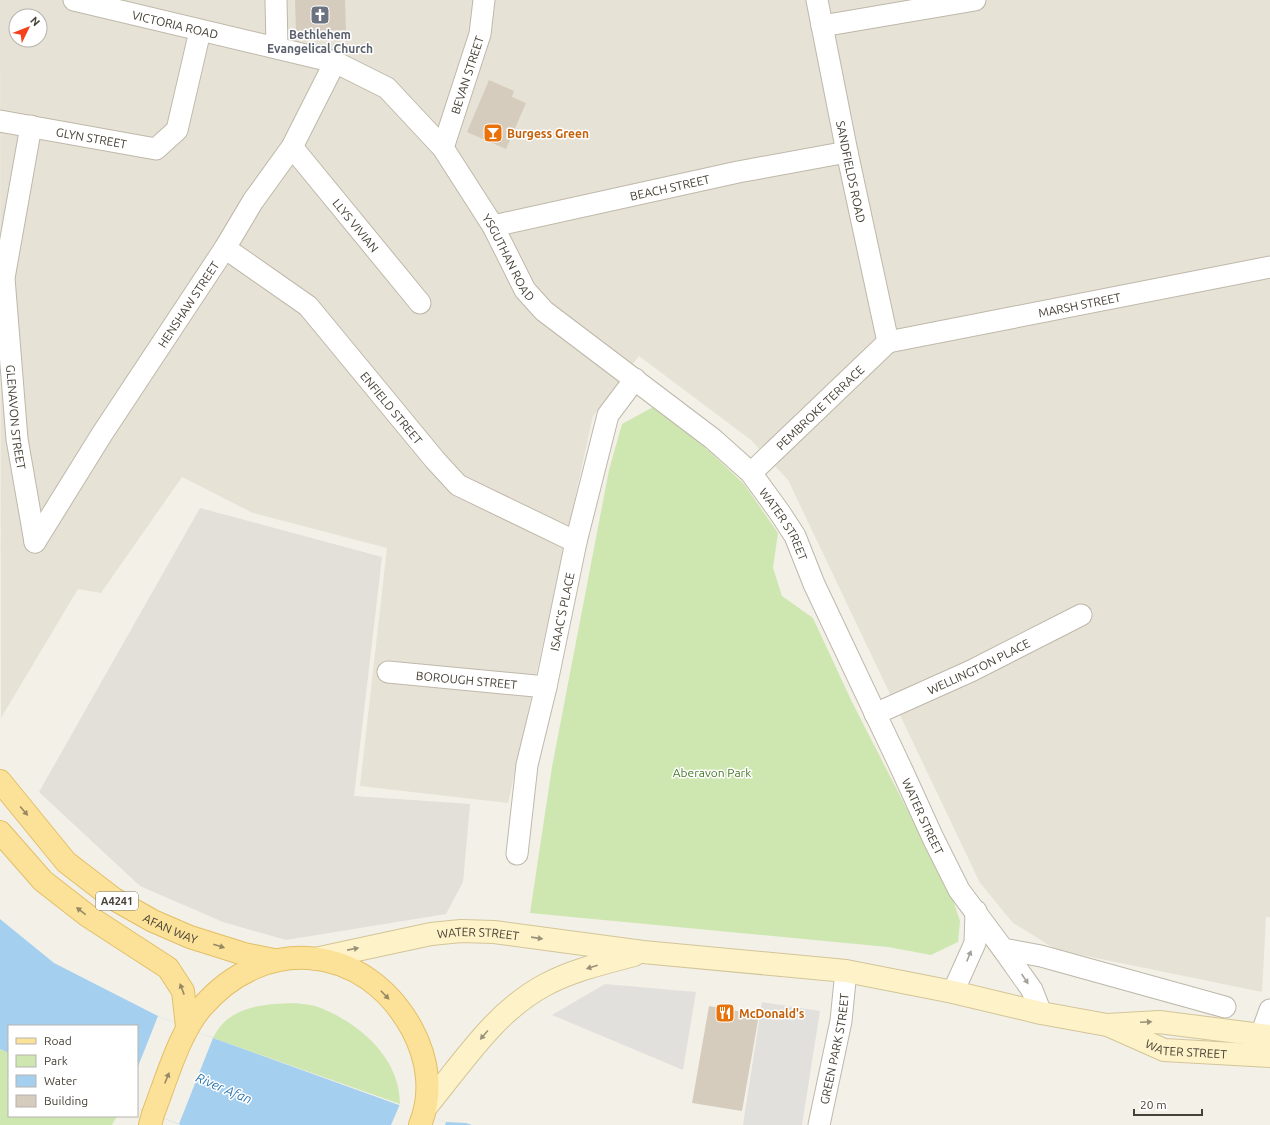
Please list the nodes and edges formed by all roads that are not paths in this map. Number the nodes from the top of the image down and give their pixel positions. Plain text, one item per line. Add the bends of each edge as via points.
1 (74, 0) edge
2 (276, 0) edge
3 (484, 0) edge
4 (817, 0) edge
5 (975, 0) edge
6 (822, 26) junction
7 (200, 31) junction
8 (277, 48) junction
9 (335, 62) junction
10 (0, 121) edge
11 (31, 126) junction
12 (292, 147) junction
13 (443, 148) junction
14 (847, 152) junction
15 (493, 226) junction
16 (225, 248) junction
17 (1270, 267) edge
18 (420, 303) dead end
19 (888, 342) junction
20 (635, 379) junction
21 (751, 473) junction
22 (35, 542) joint
23 (576, 542) junction
24 (1081, 615) dead end
25 (388, 672) dead end
26 (546, 687) junction
27 (875, 714) junction
28 (0, 781) edge
29 (0, 832) edge
30 (517, 854) dead end
31 (976, 911) junction
32 (1003, 949) junction
33 (643, 952) junction
34 (315, 958) junction
35 (274, 960) junction
36 (846, 971) junction
37 (953, 992) junction
38 (1225, 1007) dead end
39 (1270, 1010) edge
40 (1041, 1013) junction
41 (1107, 1024) junction
42 (187, 1027) junction
43 (1267, 1038) edge
44 (1270, 1056) edge
45 (424, 1115) edge
46 (151, 1119) edge
47 (819, 1125) edge

1 - 7 street, VICTORIA ROAD
2 - 8 street
3 - 13 street, BEVAN STREET via 480,34
4 - 6 street, SANDFIELDS ROAD
5 - 6 street
6 - 14 street, SANDFIELDS ROAD
7 - 8 street, VICTORIA ROAD
7 - 11 street, GLYN STREET via 177,130 156,149
8 - 9 street, YSGUTHAN ROAD
9 - 12 street, HENSHAW STREET
9 - 13 street, YSGUTHAN ROAD via 387,88
10 - 11 street, GLYN STREET
11 - 22 street, GLENAVON STREET via 4,278 17,439
12 - 16 street, HENSHAW STREET via 253,201
12 - 18 street, LLYS VIVIAN
13 - 15 street, YSGUTHAN ROAD
14 - 15 street, BEACH STREET via 738,172
14 - 19 street, SANDFIELDS ROAD
15 - 20 street, YSGUTHAN ROAD via 526,290 544,311
16 - 22 street, HENSHAW STREET via 102,434
16 - 23 street, ENFIELD STREET via 308,306 458,485
17 - 19 street, MARSH STREET
19 - 21 street, PEMBROKE TERRACE
20 - 21 street, YSGUTHAN ROAD via 713,439
20 - 23 street, ISAAC'S PLACE via 608,415
21 - 27 street, WATER STREET via 795,536 814,584
23 - 26 street, ISAAC'S PLACE
24 - 27 street, WELLINGTON PLACE via 971,671
25 - 26 street, BOROUGH STREET
26 - 30 street, ISAAC'S PLACE via 527,765
27 - 31 street, WATER STREET via 932,838 959,890
28 -> 35 main road, AFAN WAY / A4241 via 66,862 114,898 152,921 190,937 244,954
42 -> 29 main road, A4241 via 184,991 168,968 88,916 42,881
31 - 32 street, WATER STREET
37 -> 31 street via 974,943
32 - 38 street via 1041,956
32 -> 40 street, WATER STREET via 1032,990
34 -> 33 street, WATER STREET via 431,934 461,931 494,932
33 - 36 street, WATER STREET
33 -> 45 street, WATER STREET via 554,980 520,1002 484,1035
34 - 35 main road, A4241
34 -> 45 main road, A4241 via 336,963 357,973 380,989 397,1006 419,1042 427,1075 428,1092
35 - 42 main road, A4241 via 238,975 224,985 201,1008
36 - 37 street, WATER STREET
36 - 47 street, GREEN PARK STREET via 841,1021
37 - 40 street, WATER STREET
39 - 43 street
40 - 41 street, WATER STREET
41 -> 43 street, WATER STREET via 1159,1022
41 - 44 street, WATER STREET via 1164,1050
46 -> 42 main road, A4241

